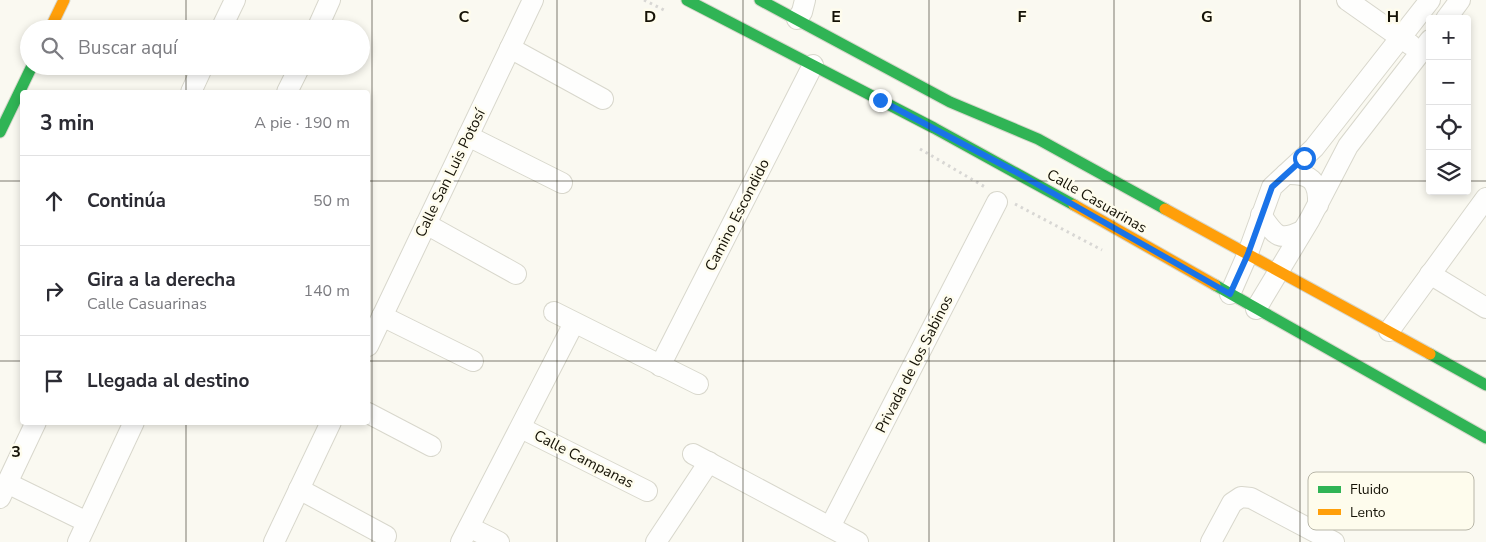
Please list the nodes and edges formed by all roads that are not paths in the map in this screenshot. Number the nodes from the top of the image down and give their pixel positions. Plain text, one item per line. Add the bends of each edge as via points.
1 (64, 0) edge
2 (235, 0) edge
3 (330, 0) edge
4 (533, 0) edge
5 (687, 0) edge
6 (760, 0) edge
7 (805, 0) edge
8 (1347, 0) edge
9 (1430, 0) edge
10 (1460, 0) edge
11 (1449, 15) edge
12 (797, 19) junction
13 (54, 20) edge
14 (225, 20) edge
15 (321, 20) edge
16 (1401, 39) junction
17 (1425, 46) edge
18 (510, 48) junction
19 (813, 65) junction
20 (28, 75) edge
21 (200, 75) edge
22 (296, 75) edge
23 (21, 90) edge
24 (192, 90) edge
25 (288, 90) edge
26 (20, 92) edge
27 (604, 99) dead end
28 (11, 111) edge
29 (0, 132) edge
30 (468, 136) junction
31 (1286, 174) junction
32 (562, 183) dead end
33 (1486, 198) edge
34 (997, 202) dead end
35 (1318, 205) junction
36 (1261, 215) junction
37 (426, 224) junction
38 (1302, 231) junction
39 (1248, 254) junction
40 (1279, 271) junction
41 (516, 274) dead end
42 (1430, 274) junction
43 (1230, 294) junction
44 (1486, 308) edge
45 (1256, 309) junction
46 (554, 312) dead end
47 (382, 316) junction
48 (574, 322) junction
49 (1389, 331) junction
50 (370, 342) edge
51 (473, 361) dead end
52 (660, 366) junction
53 (698, 384) dead end
54 (1486, 385) edge
55 (370, 414) edge
56 (35, 425) edge
57 (133, 425) edge
58 (330, 425) edge
59 (521, 428) junction
60 (1486, 438) edge
61 (431, 446) dead end
62 (299, 489) junction
63 (4, 491) edge
64 (647, 491) dead end
65 (87, 522) junction
66 (830, 527) junction
67 (1308, 528) edge
68 (1311, 530) edge
69 (465, 534) edge
70 (386, 536) dead end
71 (78, 542) edge
72 (274, 542) edge
73 (499, 542) edge
74 (656, 542) edge
75 (858, 542) edge
76 (1211, 542) edge
77 (1334, 542) edge

1 - 13 main road
2 - 14 street
3 - 15 street
4 - 18 street, Calle San Luis Potosí
5 - 19 main road, Calle Casuarinas
6 - 12 main road, Calle Casuarinas
7 - 12 street
8 - 16 street
9 - 16 street
10 - 11 street
12 - 39 main road, Calle Casuarinas via 950,102 1038,139
16 - 17 street
16 - 31 street via 1314,148
17 - 35 street via 1348,146
18 - 27 street
18 - 30 street, Calle San Luis Potosí
19 - 43 main road, Calle Casuarinas via 1014,171
19 - 52 street, Camino Escondido
20 - 23 main road
21 - 24 street
22 - 25 street
26 - 28 main road
28 - 29 main road
30 - 32 street
30 - 37 street, Calle San Luis Potosí
31 - 35 street via 1308,176 1319,191
31 - 36 street via 1272,187
33 - 42 street
34 - 66 street, Privada de los Sabinos
35 - 38 street
36 - 38 street via 1281,236 1290,237
36 - 39 street
37 - 41 street
37 - 47 street, Calle San Luis Potosí
38 - 40 street
39 - 40 main road, Calle Casuarinas
39 - 43 street
40 - 45 street
40 - 49 main road, Calle Casuarinas
42 - 44 street
42 - 49 street
43 - 45 main road, Calle Casuarinas
45 - 60 main road, Calle Casuarinas
46 - 48 street
47 - 50 street, Calle San Luis Potosí
47 - 51 street
48 - 52 street
48 - 59 street
49 - 54 main road, Calle Casuarinas
52 - 53 street
55 - 61 street
56 - 63 street
57 - 65 street
58 - 62 street
59 - 64 street, Calle Campanas
59 - 69 street
62 - 70 street
62 - 72 street
63 - 65 street
65 - 71 street
66 - 74 street via 701,458
66 - 75 street
67 - 76 street via 1250,498 1241,498 1232,503
68 - 77 street
69 - 73 street

